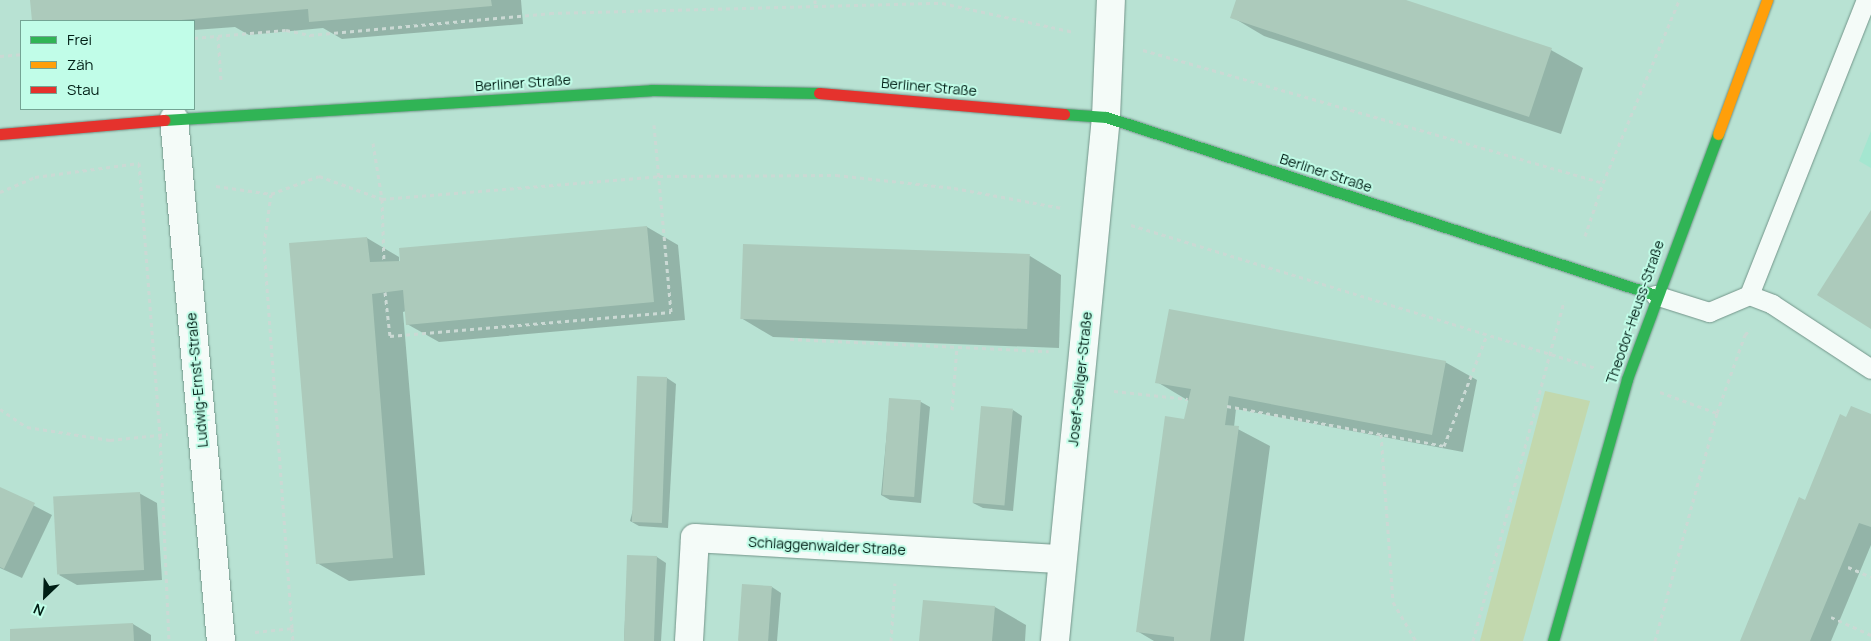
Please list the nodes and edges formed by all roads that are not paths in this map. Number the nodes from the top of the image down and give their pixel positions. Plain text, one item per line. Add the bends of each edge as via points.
1 (1111, 0) edge
2 (1767, 0) edge
3 (1866, 0) edge
4 (1106, 117) junction
5 (174, 119) junction
6 (0, 134) edge
7 (1656, 295) junction
8 (1749, 295) junction
9 (1871, 369) edge
10 (1061, 559) junction
11 (221, 641) edge
12 (689, 641) edge
13 (1055, 641) edge
14 (1553, 641) edge

1 - 4 street, Josef-Seliger-Straße
2 - 7 street, Theodor-Heuss-Straße
3 - 8 lane
4 - 5 street, Berliner Straße via 814,93 651,90
4 - 7 street, Berliner Straße
4 - 10 street, Josef-Seliger-Straße
5 - 6 street, Berliner Straße
5 - 11 street, Ludwig-Ernst-Straße
7 - 8 lane via 1709,312
7 - 14 street, Theodor-Heuss-Straße via 1627,379
8 - 9 lane via 1772,304
10 - 12 street, Schlaggenwalder Straße via 695,538
10 - 13 street, Josef-Seliger-Straße

